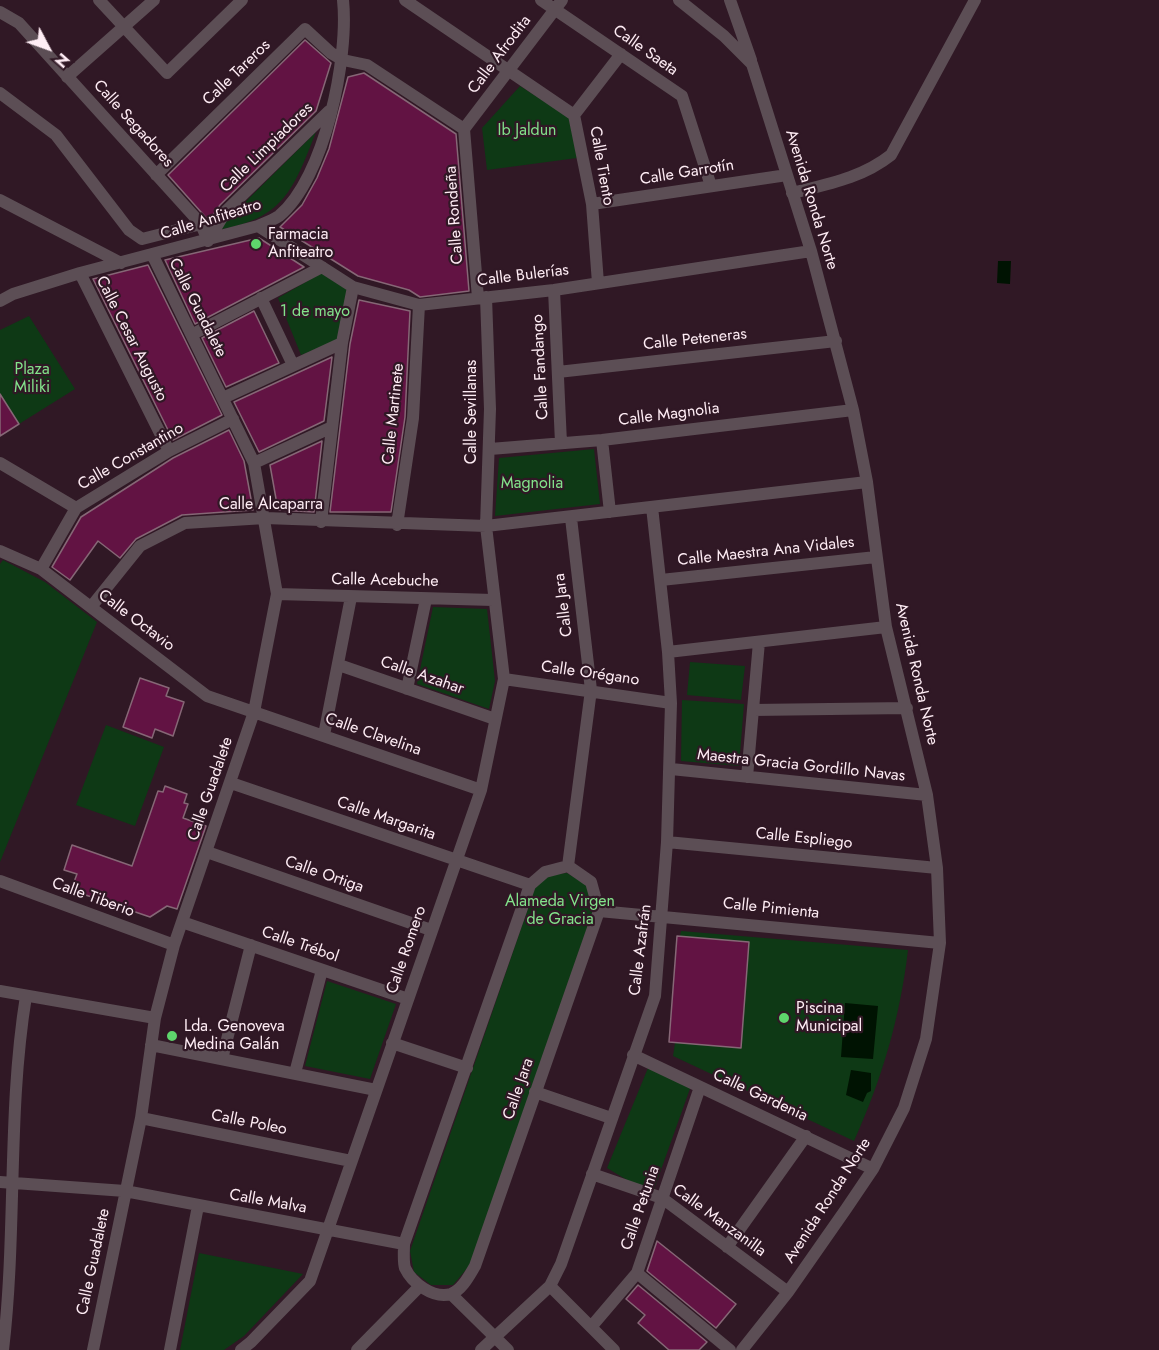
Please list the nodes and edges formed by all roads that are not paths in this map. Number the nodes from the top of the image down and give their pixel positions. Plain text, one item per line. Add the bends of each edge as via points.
1 (99, 0) edge
2 (154, 0) edge
3 (242, 0) edge
4 (343, 0) edge
5 (405, 0) edge
6 (542, 0) edge
7 (679, 0) edge
8 (730, 0) edge
9 (975, 0) edge
10 (559, 5) edge
11 (0, 12) edge
12 (125, 28) junction
13 (621, 54) junction
14 (343, 60) junction
15 (752, 64) junction
16 (510, 69) junction
17 (68, 77) junction
18 (0, 93) edge
19 (330, 110) junction
20 (574, 115) junction
21 (465, 129) junction
22 (156, 175) junction
23 (787, 175) junction
24 (711, 186) junction
25 (792, 194) junction
26 (0, 200) edge
27 (592, 204) junction
28 (201, 225) junction
29 (258, 226) junction
30 (208, 241) junction
31 (810, 251) junction
32 (152, 254) junction
33 (121, 263) junction
34 (322, 267) junction
35 (80, 273) junction
36 (598, 283) junction
37 (0, 287) edge
38 (352, 287) junction
39 (554, 290) junction
40 (13, 294) junction
41 (261, 298) junction
42 (482, 298) junction
43 (0, 301) edge
44 (419, 305) junction
45 (193, 334) junction
46 (836, 341) junction
47 (342, 343) junction
48 (293, 365) junction
49 (558, 372) junction
50 (223, 398) junction
51 (853, 411) junction
52 (233, 419) junction
53 (332, 427) junction
54 (602, 440) junction
55 (561, 443) junction
56 (490, 449) junction
57 (169, 451) junction
58 (0, 463) edge
59 (254, 463) junction
60 (867, 482) junction
61 (652, 507) junction
62 (76, 508) junction
63 (610, 512) junction
64 (265, 518) junction
65 (571, 518) junction
66 (321, 522) junction
67 (397, 525) junction
68 (486, 526) junction
69 (0, 551) edge
70 (876, 557) junction
71 (41, 569) junction
72 (661, 580) junction
73 (277, 594) junction
74 (351, 597) junction
75 (426, 599) junction
76 (493, 600) junction
77 (92, 607) junction
78 (886, 627) junction
79 (759, 642) junction
80 (668, 652) junction
81 (339, 665) junction
82 (504, 679) junction
83 (407, 689) junction
84 (591, 690) junction
85 (671, 703) junction
86 (908, 708) junction
87 (753, 710) junction
88 (254, 712) junction
89 (495, 719) junction
90 (324, 735) junction
91 (671, 769) junction
92 (747, 777) junction
93 (231, 783) junction
94 (481, 790) junction
95 (927, 795) junction
96 (668, 842) junction
97 (207, 852) junction
98 (455, 861) junction
99 (568, 866) junction
100 (937, 868) junction
101 (0, 881) edge
102 (530, 885) junction
103 (599, 911) junction
104 (663, 915) junction
105 (182, 922) junction
106 (431, 930) junction
107 (940, 943) junction
108 (174, 945) junction
109 (250, 945) junction
110 (322, 970) junction
111 (0, 992) edge
112 (26, 996) junction
113 (408, 999) junction
114 (155, 1018) junction
115 (392, 1043) junction
116 (151, 1045) junction
117 (633, 1055) junction
118 (222, 1059) junction
119 (467, 1068) junction
120 (295, 1074) junction
121 (700, 1086) junction
122 (376, 1090) junction
123 (535, 1092) junction
124 (0, 1112) edge
125 (13, 1112) junction
126 (141, 1118) junction
127 (611, 1118) junction
128 (806, 1136) junction
129 (351, 1161) junction
130 (873, 1169) junction
131 (592, 1174) junction
132 (6, 1182) edge
133 (125, 1191) junction
134 (662, 1198) junction
135 (198, 1206) junction
136 (327, 1230) junction
137 (404, 1244) junction
138 (727, 1246) junction
139 (637, 1273) junction
140 (420, 1286) junction
141 (550, 1286) junction
142 (788, 1292) junction
143 (451, 1294) junction
144 (591, 1327) junction
145 (495, 1337) junction
146 (250, 1348) edge
147 (3, 1350) edge
148 (93, 1350) edge
149 (170, 1350) edge
150 (357, 1350) edge
151 (481, 1350) edge
152 (508, 1350) edge
153 (614, 1350) edge
154 (730, 1350) edge
155 (742, 1350) edge

1 - 12 street
2 - 12 street
3 - 12 street via 167,73
4 - 14 street, Calle Anfiteatro
5 - 16 street, Calle Tiento
6 - 10 street, Calle Saeta
7 - 15 street, Avenida Ronda Norte
8 - 15 street
9 - 25 street via 891,155 875,168 848,180
10 - 13 street, Calle Saeta
10 - 16 street, Calle Afrodita
11 - 17 street, Calle Segadores via 19,23
12 - 17 street
13 - 20 street
13 - 24 street, Calle Saeta via 682,96
14 - 19 street, Calle Anfiteatro
14 - 21 street via 367,65
14 - 22 street, Calle Tareros via 305,29
15 - 23 street, Avenida Ronda Norte
16 - 20 street, Calle Tiento
16 - 21 street, Calle Afrodita
17 - 22 street, Calle Segadores
18 - 28 street via 56,135 129,230 142,239
19 - 29 street, Calle Anfiteatro via 322,147 300,189 279,216
19 - 30 street, Calle Limpiadores via 226,211
20 - 27 street, Calle Tiento
21 - 42 street, Calle Rondeña
22 - 28 street, Calle Segadores
23 - 24 street, Calle Garrotín
23 - 25 street, Avenida Ronda Norte
24 - 27 street, Calle Garrotín
25 - 31 street, Avenida Ronda Norte
26 - 33 street
27 - 36 street, Calle Tiento
28 - 30 street, Calle Segadores
29 - 30 street, Calle Anfiteatro
29 - 34 street, Calle Bulerías
30 - 32 street, Calle Anfiteatro
31 - 36 street, Calle Bulerías
31 - 46 street, Avenida Ronda Norte
32 - 33 street, Calle Anfiteatro
32 - 45 street, Calle Guadalete
33 - 35 street, Calle Anfiteatro
34 - 38 street, Calle Bulerías
34 - 41 street
35 - 40 street, Calle Anfiteatro
35 - 57 street, Calle Cesar Augusto
36 - 39 street, Calle Bulerías
37 - 40 street
38 - 44 street, Calle Bulerías
38 - 47 street
39 - 42 street, Calle Bulerías
39 - 49 street, Calle Fandango
40 - 43 street, Calle Anfiteatro
41 - 45 street
41 - 48 street
42 - 44 street, Calle Bulerías
42 - 56 street, Calle Sevillanas
44 - 67 street, Calle Martinete via 413,418
45 - 50 street, Calle Guadalete
46 - 49 street, Calle Peteneras
46 - 51 street, Avenida Ronda Norte
47 - 48 street
47 - 53 street
48 - 50 street
49 - 55 street, Calle Fandango
50 - 52 street, Calle Guadalete
51 - 54 street, Calle Magnolia
51 - 60 street, Avenida Ronda Norte
52 - 57 street, Calle Constantino
52 - 59 street, Calle Guadalete
53 - 59 street
53 - 66 street
54 - 55 street, Calle Magnolia
54 - 63 street
55 - 56 street, Calle Magnolia
56 - 68 street, Calle Sevillanas
57 - 62 street, Calle Constantino
58 - 62 street
59 - 64 street, Calle Guadalete
60 - 61 street, Calle Alcaparra
60 - 70 street, Avenida Ronda Norte
61 - 63 street, Calle Alcaparra
61 - 72 street, Calle Azafrán
62 - 71 street, Calle Constantino
63 - 65 street, Calle Alcaparra
64 - 66 street, Calle Alcaparra
64 - 73 street, Calle Guadalete
64 - 77 street, Calle Alcaparra via 185,523 140,546
65 - 68 street, Calle Alcaparra
65 - 84 street, Calle Jara
66 - 67 street, Calle Alcaparra
67 - 68 street, Calle Alcaparra
68 - 76 street, Calle Romero
69 - 71 street, Calle Octavio
70 - 72 street, Calle Maestra Ana Vidales
70 - 78 street, Avenida Ronda Norte
71 - 77 street, Calle Octavio
72 - 80 street, Calle Azafrán
73 - 74 street, Calle Acebuche
73 - 88 street, Calle Guadalete
74 - 75 street, Calle Acebuche
74 - 81 street
75 - 76 street, Calle Acebuche
75 - 83 street
76 - 82 street, Calle Romero
77 - 88 street, Calle Octavio via 207,696
78 - 79 street
78 - 86 street, Avenida Ronda Norte
79 - 80 street
79 - 87 street
80 - 85 street, Calle Azafrán
81 - 83 street, Calle Azahar
81 - 90 street
82 - 84 street, Calle Orégano
82 - 89 street, Calle Romero
83 - 89 street, Calle Azahar
84 - 85 street, Calle Orégano
84 - 99 street, Calle Jara
85 - 91 street, Calle Azafrán
86 - 87 street
86 - 95 street, Avenida Ronda Norte
87 - 92 street
88 - 90 street, Calle Clavelina
88 - 93 street, Calle Guadalete
89 - 94 street, Calle Romero
90 - 94 street, Calle Clavelina
91 - 92 street, Maestra Gracia Gordillo Navas
91 - 96 street, Calle Azafrán
92 - 95 street, Maestra Gracia Gordillo Navas
93 - 97 street, Calle Guadalete
93 - 98 street, Calle Margarita
94 - 98 street, Calle Romero
95 - 100 street, Avenida Ronda Norte
96 - 100 street, Calle Espliego
96 - 104 street, Calle Azafrán
97 - 105 street, Calle Guadalete
97 - 106 street, Calle Ortiga
98 - 102 street, Calle Margarita
98 - 106 street, Calle Romero
99 - 102 street via 545,872
99 - 103 street via 591,882
100 - 107 street, Avenida Ronda Norte
101 - 108 street, Calle Tiberio
102 - 119 street
103 - 104 street, Calle Pimienta
103 - 123 street, Calle Jara
104 - 107 street, Calle Pimienta
104 - 117 street, Calle Azafrán via 655,996
105 - 108 street, Calle Guadalete
105 - 109 street, Calle Trébol
106 - 113 street, Calle Romero
107 - 130 street, Avenida Ronda Norte via 926,1039 904,1108
108 - 114 street, Calle Guadalete
109 - 110 street, Calle Trébol
109 - 118 street
110 - 113 street, Calle Trébol
110 - 120 street
111 - 112 street
112 - 114 street
112 - 125 street via 17,1048
113 - 115 street, Calle Romero
114 - 116 street, Calle Guadalete
115 - 119 street
115 - 122 street, Calle Romero
116 - 118 street
116 - 126 street, Calle Guadalete
117 - 121 street, Calle Gardenia
117 - 127 street, Calle Azafrán
118 - 120 street
119 - 137 street
120 - 122 street
121 - 128 street, Calle Gardenia
121 - 134 street, Calle Petunia
122 - 129 street, Calle Romero
123 - 127 street
123 - 143 street, Calle Jara via 475,1266 467,1281
124 - 125 street
125 - 132 street
126 - 129 street, Calle Poleo
126 - 133 street, Calle Guadalete
127 - 131 street, Calle Azafrán
128 - 130 street, Calle Gardenia
128 - 138 street
129 - 136 street, Calle Romero
130 - 142 street, Avenida Ronda Norte
131 - 134 street, Calle Manzanilla
131 - 141 street, Calle Azafrán
132 - 133 street, Calle Malva
132 - 147 street via 9,1306
133 - 135 street, Calle Malva
133 - 148 street, Calle Guadalete
134 - 138 street, Calle Manzanilla
134 - 139 street, Calle Petunia
135 - 136 street, Calle Malva
135 - 149 street
136 - 137 street, Calle Malva
136 - 146 street, Calle Romero via 310,1281
137 - 140 street via 404,1267
138 - 142 street, Calle Manzanilla
139 - 144 street, Calle Petunia
139 - 154 street
140 - 143 street via 435,1294
140 - 150 street
141 - 144 street
141 - 145 street, Calle Azafrán
142 - 155 street, Avenida Ronda Norte
143 - 145 street
144 - 153 street
145 - 151 street, Calle Azafrán
145 - 152 street

